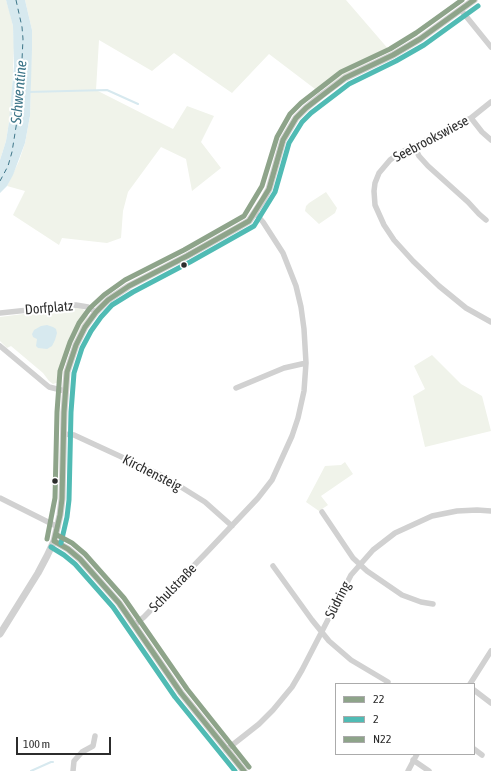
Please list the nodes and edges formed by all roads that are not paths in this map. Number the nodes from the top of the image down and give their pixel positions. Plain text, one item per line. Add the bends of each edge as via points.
1 (474, 0) edge
2 (461, 10) junction
3 (491, 47) edge
4 (491, 102) edge
5 (471, 118) junction
6 (491, 140) edge
7 (414, 146) junction
8 (255, 213) junction
9 (486, 220) dead end
10 (96, 312) junction
11 (0, 313) edge
12 (491, 322) edge
13 (0, 346) edge
14 (306, 363) junction
15 (236, 388) dead end
16 (65, 391) junction
17 (64, 434) junction
18 (0, 498) edge
19 (322, 512) dead end
20 (491, 512) edge
21 (232, 526) junction
22 (58, 527) junction
23 (54, 540) junction
24 (359, 565) junction
25 (273, 566) dead end
26 (433, 604) dead end
27 (134, 625) junction
28 (322, 633) junction
29 (0, 634) edge
30 (491, 652) edge
31 (388, 682) dead end
32 (471, 683) edge
33 (475, 691) edge
34 (491, 703) edge
35 (95, 736) dead end
36 (226, 750) junction
37 (475, 750) edge
38 (416, 755) edge
39 (482, 755) dead end
40 (413, 760) junction
41 (73, 771) edge
42 (244, 771) edge
43 (408, 771) edge
44 (429, 771) edge

1 - 2 street
2 - 3 street
2 - 8 street via 393,55 345,78 306,108 283,140 269,189
4 - 5 street, Seebrookswiese
5 - 6 street
5 - 7 street, Seebrookswiese
7 - 9 street via 428,166
7 - 12 street, Seebrookswiese via 390,160 379,173 374,192 379,216 394,240 433,281 466,308
8 - 10 street via 237,228 129,286
8 - 14 street, Schulstraße via 283,253 296,286 304,329
10 - 11 street, Dorfplatz via 88,307 76,305
10 - 16 street via 76,345
13 - 16 street via 49,387
14 - 15 street via 284,368
14 - 21 street, Schulstraße via 304,391 292,436 272,480
16 - 17 street
17 - 21 street, Kirchensteig via 74,435 165,477 206,502
17 - 22 street via 62,499
18 - 22 street
19 - 24 street
20 - 24 street, Südring via 477,510 448,513 418,522 395,533
21 - 27 street, Schulstraße
22 - 23 street
23 - 27 street via 80,559 119,603
23 - 29 street via 38,573
24 - 26 street via 402,595
24 - 28 street, Südring via 345,586
25 - 28 street
27 - 36 street via 173,682
28 - 31 street via 351,660
28 - 36 street, Südring via 281,701 259,724
30 - 32 street
33 - 34 street
35 - 41 street via 93,746 82,752 74,761
36 - 42 street
37 - 39 street
38 - 40 street
40 - 43 street
40 - 44 street

